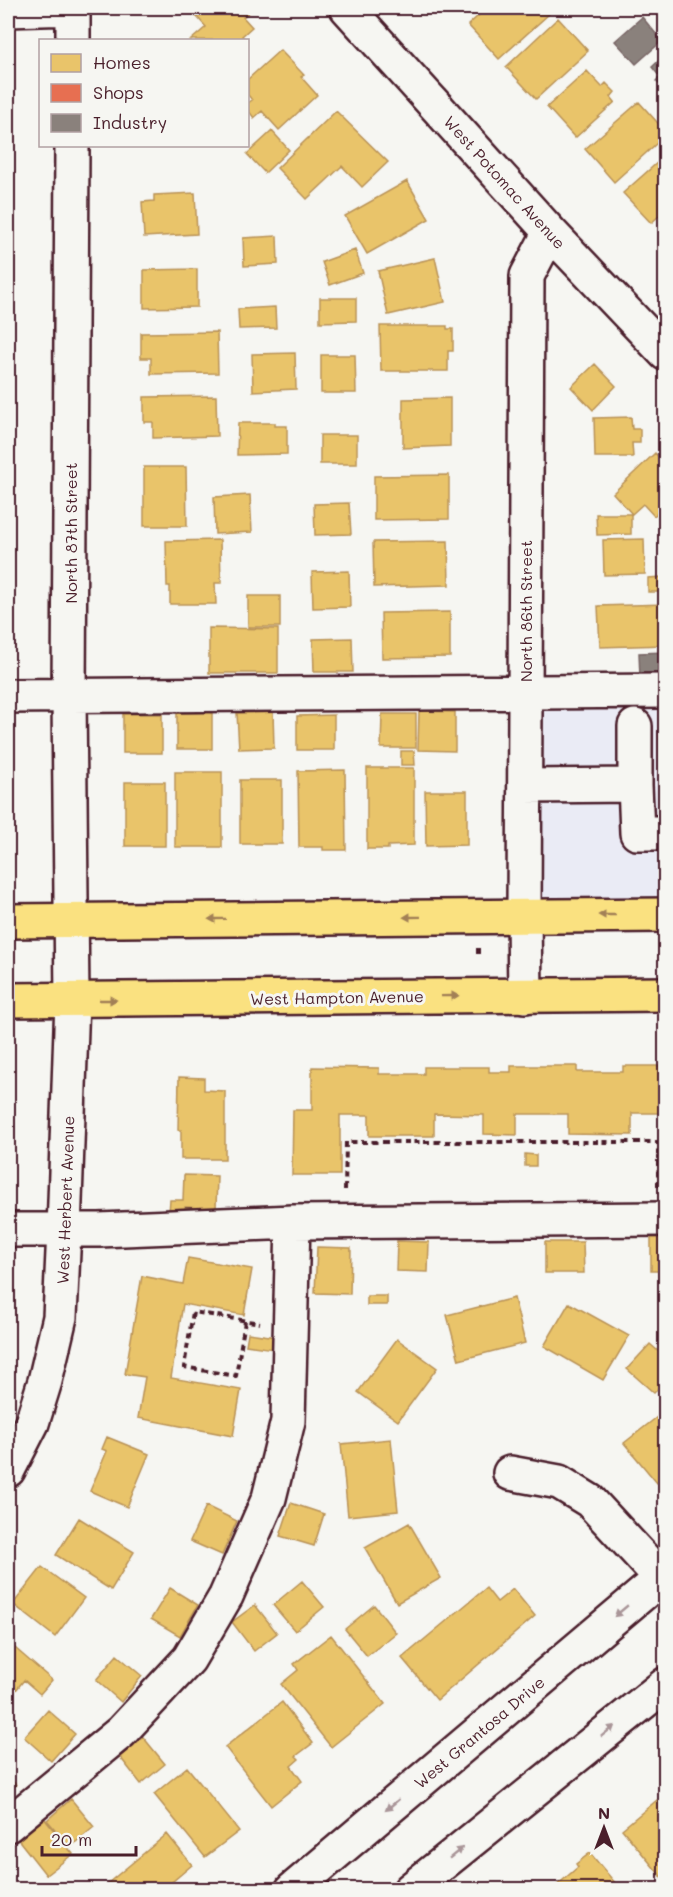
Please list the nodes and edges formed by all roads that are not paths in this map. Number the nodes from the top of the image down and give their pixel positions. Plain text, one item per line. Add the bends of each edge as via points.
1 (347, 8) edge
2 (8, 10) edge
3 (73, 19) edge
4 (72, 147) edge
5 (550, 232) junction
6 (666, 354) edge
7 (666, 691) edge
8 (525, 693) junction
9 (8, 696) edge
10 (69, 696) junction
11 (635, 726) dead end
12 (635, 785) junction
13 (525, 786) junction
14 (666, 833) edge
15 (666, 915) edge
16 (524, 916) junction
17 (72, 920) junction
18 (8, 921) edge
19 (666, 994) edge
20 (525, 996) junction
21 (8, 1000) edge
22 (72, 1000) junction
23 (662, 1219) edge
24 (293, 1222) junction
25 (8, 1230) edge
26 (64, 1230) junction
27 (8, 1470) edge
28 (510, 1473) dead end
29 (664, 1578) edge
30 (666, 1684) edge
31 (8, 1825) edge
32 (292, 1890) edge
33 (410, 1890) edge

1 - 5 street, West Potomac Avenue
2 - 3 street
4 - 10 street, North 87th Street
5 - 6 street, West Potomac Avenue
5 - 8 street, North 86th Street via 526,276
7 - 8 street
8 - 10 street
8 - 13 street, North 86th Street
9 - 10 street
10 - 17 street, North 87th Street
11 - 12 street
12 - 13 street
12 - 14 street via 637,833
13 - 16 street, North 86th Street
15 -> 16 main road
16 -> 17 main road
16 - 20 street, North 86th Street
17 - 18 main road
17 - 22 street, West Herbert Avenue
19 - 20 main road, West Hampton Avenue
22 -> 20 main road, West Hampton Avenue
21 - 22 main road, West Hampton Avenue
22 - 26 street, West Herbert Avenue
23 - 24 street
24 - 26 street
24 - 31 street via 288,1421 270,1498 225,1596 189,1659 121,1732
25 - 26 street
26 - 27 street, West Herbert Avenue via 60,1317 32,1423
28 - 29 street via 559,1482 590,1501
29 -> 32 street, West Grantosa Drive
33 -> 30 street

